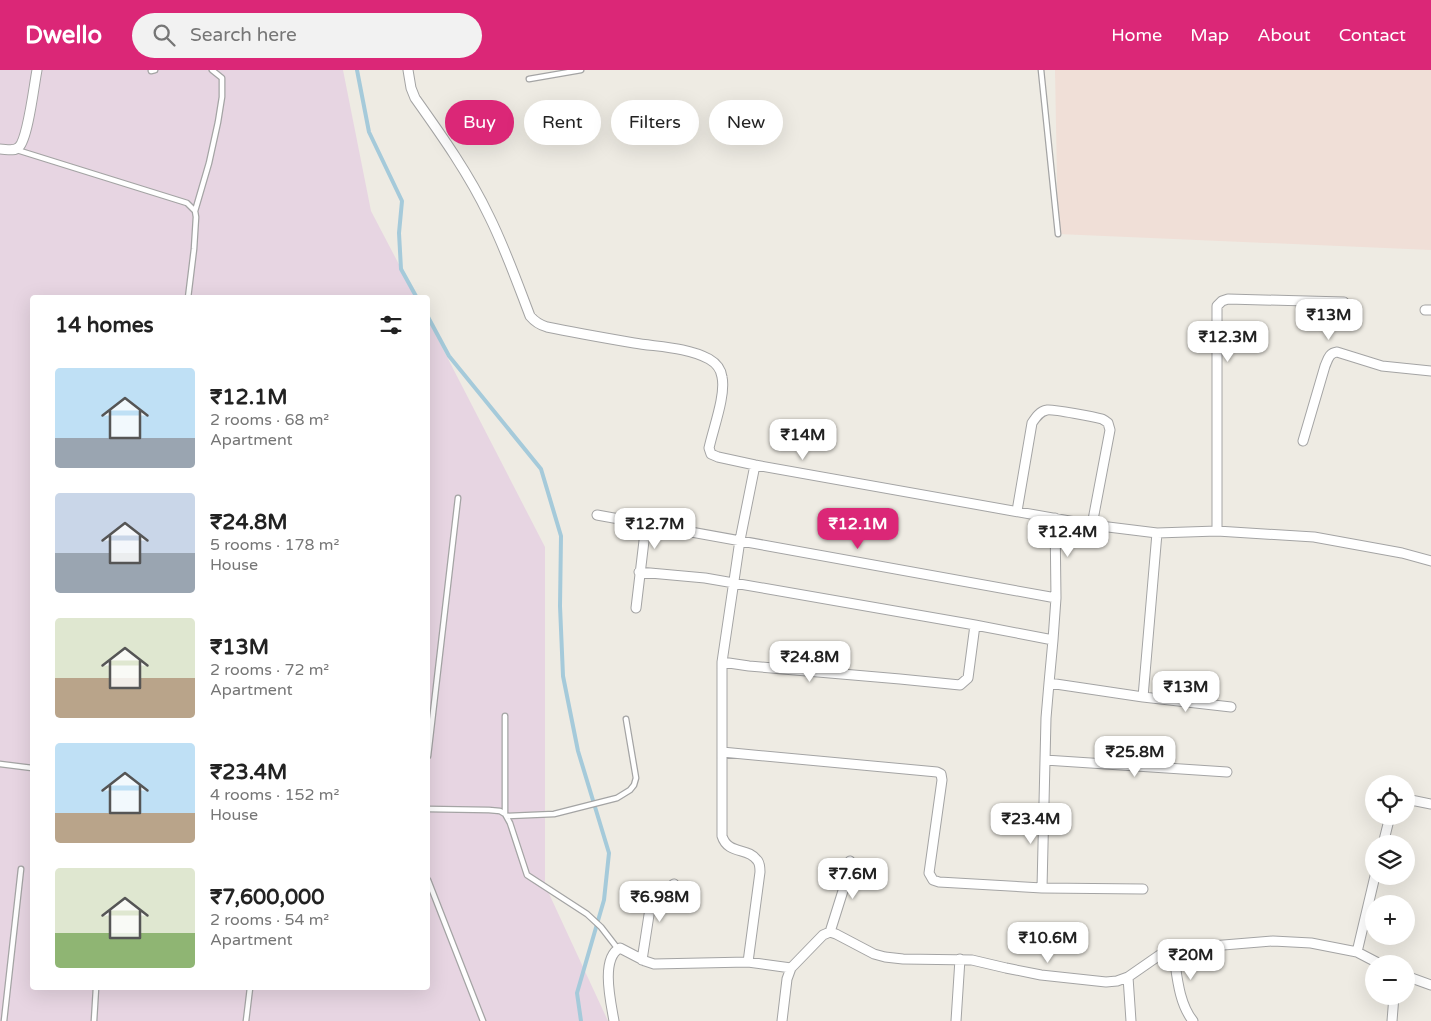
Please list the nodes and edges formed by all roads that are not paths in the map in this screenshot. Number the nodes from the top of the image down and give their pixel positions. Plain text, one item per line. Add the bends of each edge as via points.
1 (37, 70) edge
2 (212, 70) edge
3 (408, 70) edge
4 (581, 70) edge
5 (1040, 70) edge
6 (529, 79) dead end
7 (0, 149) edge
8 (15, 149) junction
9 (195, 210) junction
10 (1058, 234) dead end
11 (188, 295) edge
12 (1344, 302) dead end
13 (1431, 371) edge
14 (1304, 441) dead end
15 (755, 465) junction
16 (458, 498) dead end
17 (1017, 511) junction
18 (597, 514) dead end
19 (1056, 518) junction
20 (646, 524) junction
21 (1092, 525) junction
22 (1217, 531) junction
23 (1157, 534) junction
24 (740, 540) junction
25 (1431, 561) edge
26 (639, 572) junction
27 (734, 583) junction
28 (1056, 598) junction
29 (636, 608) dead end
30 (975, 624) junction
31 (1053, 640) junction
32 (722, 662) junction
33 (1049, 683) junction
34 (1143, 697) junction
35 (1231, 707) dead end
36 (504, 716) dead end
37 (626, 719) dead end
38 (430, 739) edge
39 (722, 752) junction
40 (1045, 760) junction
41 (0, 764) edge
42 (30, 768) edge
43 (1226, 772) dead end
44 (1415, 801) edge
45 (1431, 804) edge
46 (430, 809) edge
47 (506, 815) junction
48 (850, 861) dead end
49 (21, 869) dead end
50 (674, 884) dead end
51 (430, 885) edge
52 (1373, 885) edge
53 (1042, 888) junction
54 (1143, 889) dead end
55 (830, 932) junction
56 (618, 949) junction
57 (1173, 950) junction
58 (1357, 952) junction
59 (1365, 956) edge
60 (960, 959) junction
61 (642, 960) junction
62 (748, 962) junction
63 (791, 968) junction
64 (1128, 977) junction
65 (1415, 979) edge
66 (1431, 985) edge
67 (96, 990) edge
68 (250, 990) edge
69 (1393, 1005) edge
70 (4, 1021) edge
71 (94, 1021) edge
72 (246, 1021) edge
73 (483, 1021) edge
74 (614, 1021) edge
75 (782, 1021) edge
76 (956, 1021) edge
77 (1131, 1021) edge
78 (1193, 1021) edge
79 (1392, 1021) edge

1 - 8 street via 25,136
2 - 9 lane via 222,78 222,97 209,163
3 - 15 street via 415,98 469,178 489,216 530,316 547,327 680,350 711,360 719,367 723,387 709,448 711,454
4 - 6 lane
5 - 10 lane
7 - 8 street
8 - 9 lane via 187,203
9 - 11 lane
12 - 22 street via 1228,299 1217,306
13 - 14 street via 1382,366 1332,353 1325,366
15 - 17 street
15 - 24 street
16 - 38 lane
17 - 19 street
17 - 21 street via 1032,423 1036,417 1048,410 1103,419 1110,430
18 - 20 street
19 - 21 street
19 - 28 street
20 - 24 street
20 - 26 street
21 - 23 street
22 - 23 street
22 - 25 street via 1314,538
23 - 34 street
24 - 27 street
24 - 28 street
26 - 27 street
26 - 29 street
27 - 30 street
27 - 32 street
28 - 31 street
30 - 31 street
30 - 32 street via 968,678 960,685
31 - 33 street
32 - 39 street
33 - 34 street
33 - 40 street
34 - 35 street
36 - 47 lane
37 - 47 lane via 636,778 630,790 617,798 554,814
39 - 53 street via 937,772 942,780 929,873 933,880
39 - 62 street via 724,842 759,862
40 - 43 street
40 - 53 street
41 - 42 lane
44 - 45 street
46 - 47 lane via 489,810
47 - 56 lane via 527,875 591,918
48 - 55 street
49 - 70 lane
50 - 61 street via 651,902
51 - 73 lane
52 - 58 street
53 - 54 street
55 - 60 street via 885,957
55 - 63 street via 823,935
56 - 61 street
56 - 74 street via 608,966
57 - 58 street via 1273,941 1311,943
57 - 64 street via 1164,952
57 - 78 street via 1183,1003
58 - 59 street
60 - 64 street via 1041,975 1106,982
60 - 76 street
61 - 62 street via 654,964
62 - 63 street
63 - 75 street
64 - 77 street
65 - 66 street
67 - 71 lane
68 - 72 lane
69 - 79 street

